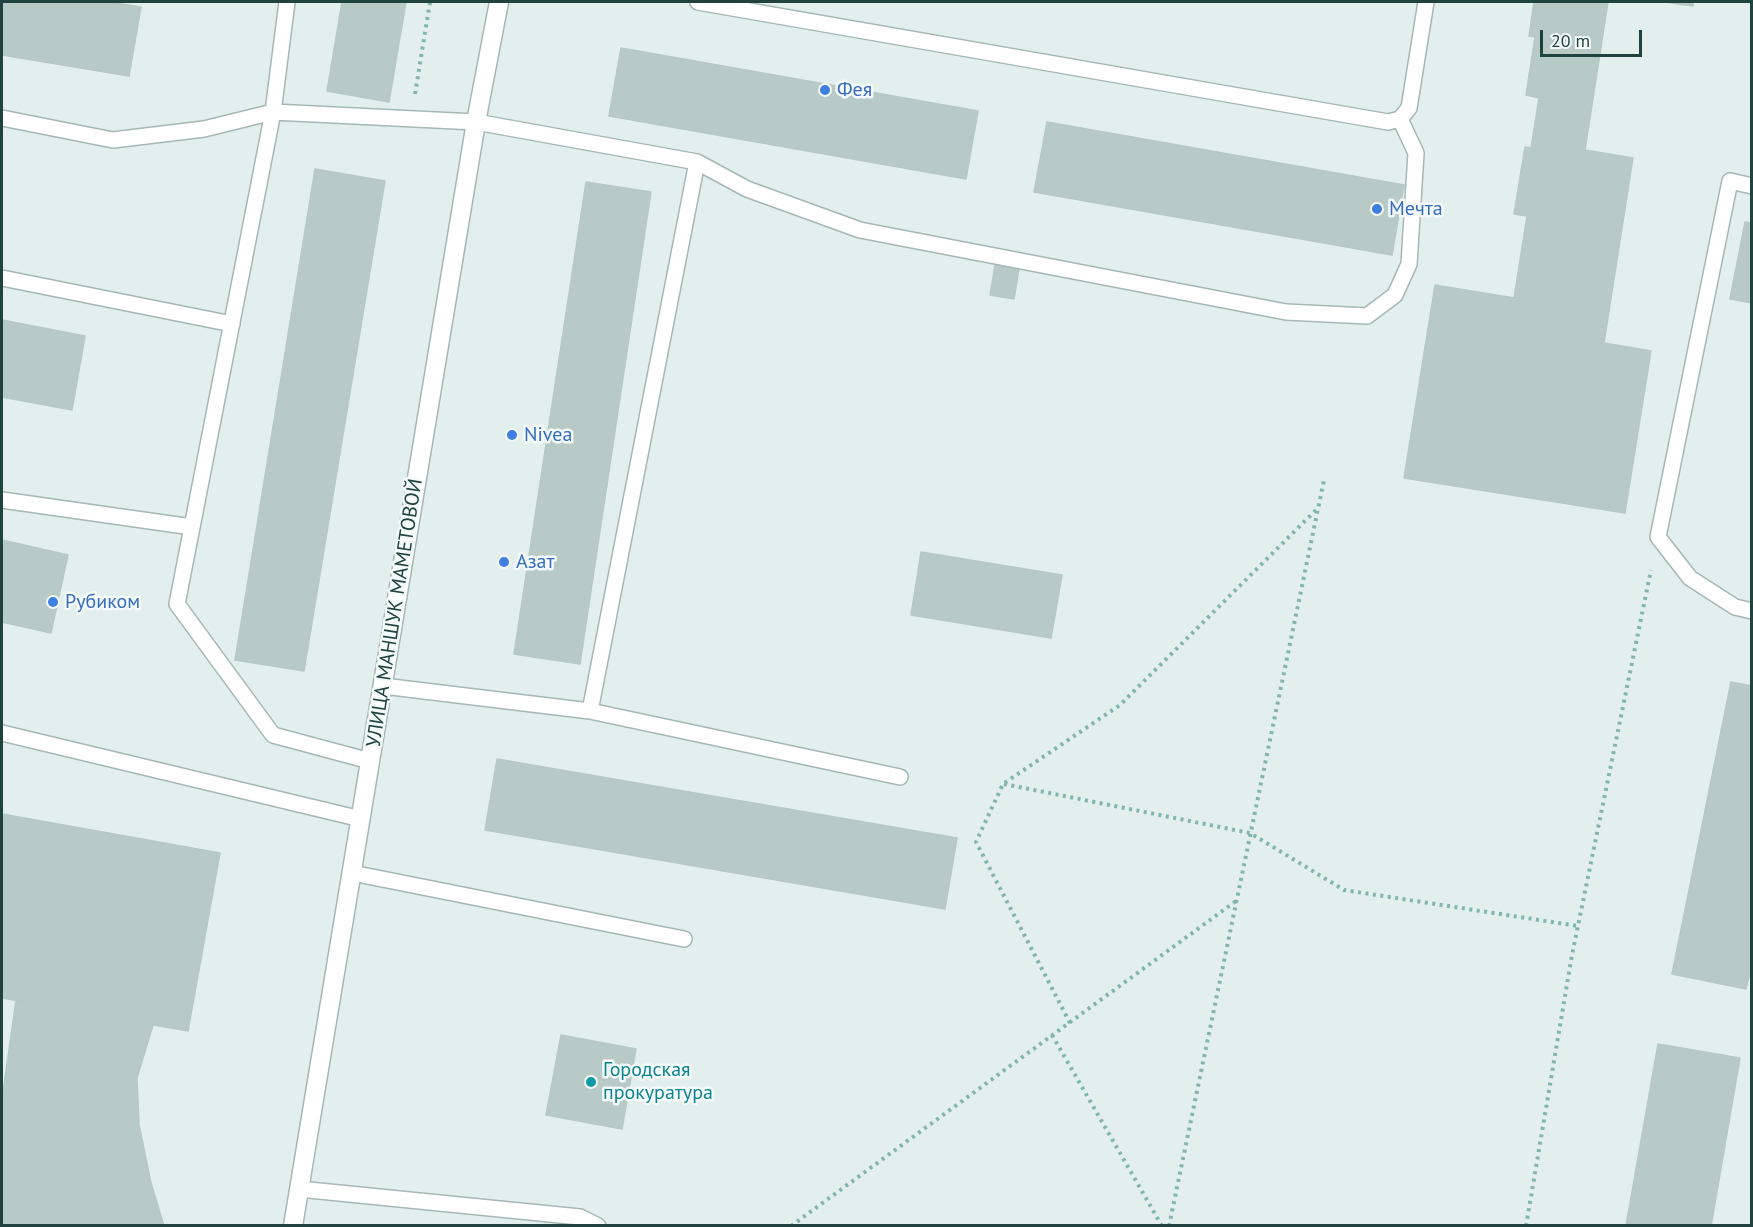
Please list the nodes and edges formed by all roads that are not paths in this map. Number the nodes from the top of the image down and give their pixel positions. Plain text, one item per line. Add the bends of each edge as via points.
1 (287, 2) edge
2 (499, 2) edge
3 (698, 2) edge
4 (1426, 2) edge
5 (715, 4) edge
6 (273, 112) junction
7 (2, 118) edge
8 (1400, 119) junction
9 (476, 122) junction
10 (697, 162) junction
11 (1752, 186) edge
12 (2, 278) edge
13 (232, 324) junction
14 (2, 500) edge
15 (192, 527) junction
16 (1752, 611) edge
17 (383, 686) junction
18 (590, 711) junction
19 (2, 733) edge
20 (370, 761) junction
21 (900, 777) dead end
22 (361, 819) junction
23 (352, 873) junction
24 (684, 939) dead end
25 (299, 1189) junction
26 (293, 1226) edge
27 (598, 1226) edge

1 - 6 lane
2 - 9 street, УЛИЦА МАНШУК МАМЕТОВОЙ
3 - 5 lane
4 - 8 lane via 1409,108
5 - 8 lane via 1388,122
6 - 7 lane via 204,129 113,140
6 - 9 lane
6 - 13 lane
8 - 10 lane via 1416,153 1409,264 1395,295 1367,316 1286,312 860,230 747,189
9 - 10 lane
9 - 17 street, УЛИЦА МАНШУК МАМЕТОВОЙ
10 - 18 lane
11 - 16 lane via 1730,181 1658,537 1690,578 1735,607
12 - 13 lane
13 - 15 lane
14 - 15 lane
15 - 20 lane via 177,604 273,735
17 - 18 lane
17 - 20 street, УЛИЦА МАНШУК МАМЕТОВОЙ
18 - 21 lane
19 - 22 lane
20 - 22 street, УЛИЦА МАНШУК МАМЕТОВОЙ
22 - 23 street, УЛИЦА МАНШУК МАМЕТОВОЙ
23 - 24 lane
23 - 25 street, УЛИЦА МАНШУК МАМЕТОВОЙ
25 - 26 street, УЛИЦА МАНШУК МАМЕТОВОЙ
25 - 27 lane via 580,1218

